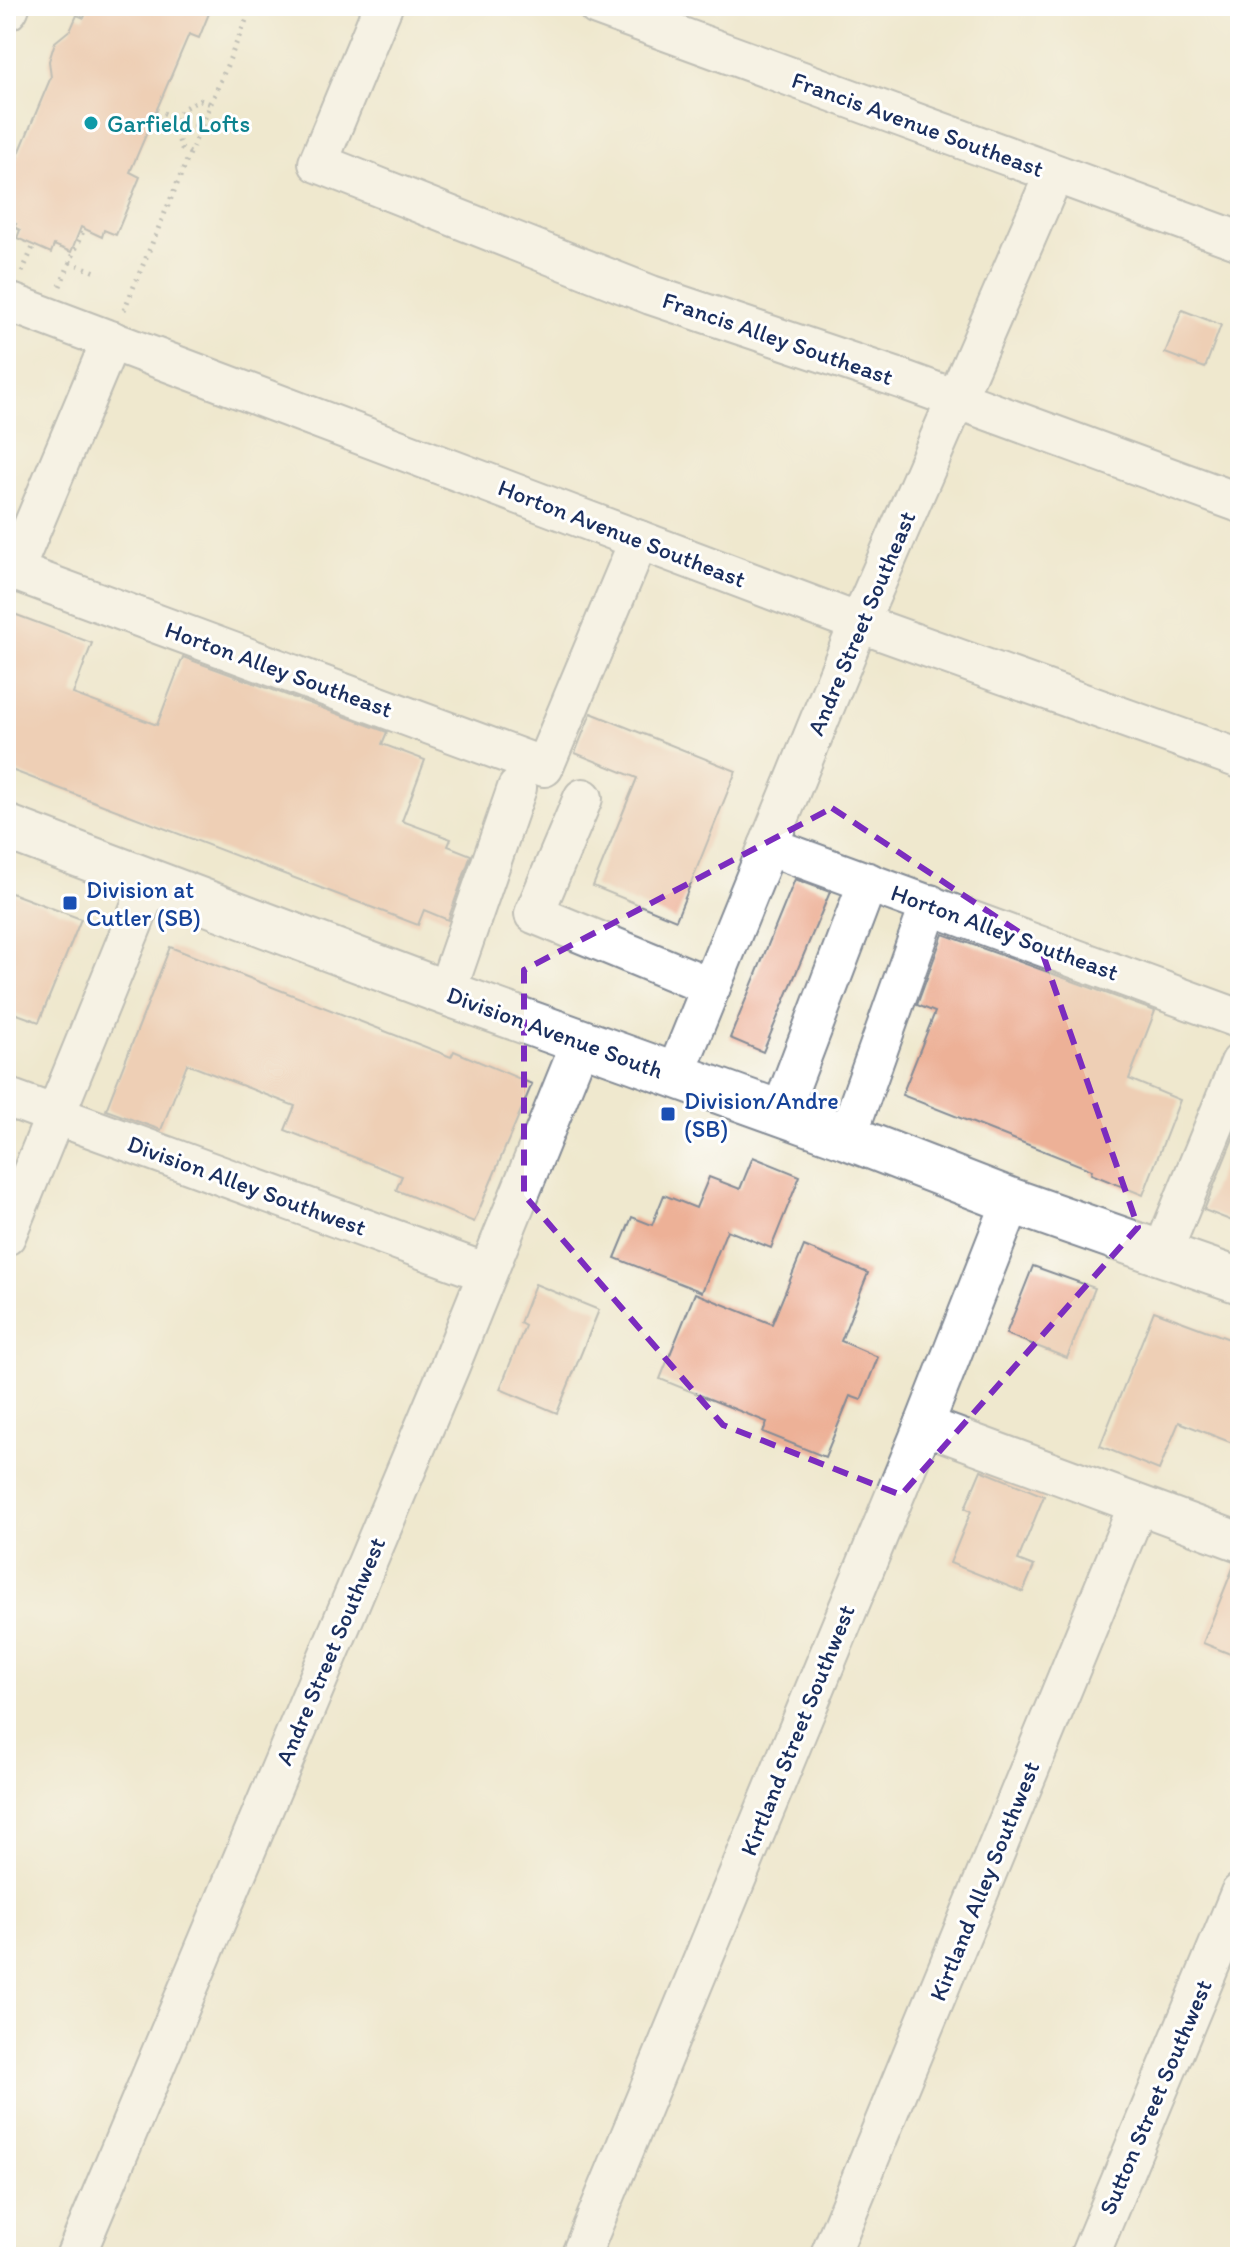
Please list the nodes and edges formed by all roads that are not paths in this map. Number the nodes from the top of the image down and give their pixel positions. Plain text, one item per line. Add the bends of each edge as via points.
1 (383, 6) edge
2 (597, 6) edge
3 (1054, 174) junction
4 (1240, 241) edge
5 (14, 287) edge
6 (118, 325) junction
7 (956, 399) junction
8 (1240, 503) edge
9 (639, 540) junction
10 (859, 623) junction
11 (1240, 759) edge
12 (530, 778) junction
13 (583, 798) dead end
14 (6, 827) edge
15 (768, 846) junction
16 (151, 880) junction
17 (868, 882) junction
18 (930, 904) junction
19 (711, 987) junction
20 (446, 993) junction
21 (1229, 1014) edge
22 (581, 1042) junction
23 (1240, 1057) edge
24 (1240, 1063) edge
25 (675, 1075) junction
26 (6, 1097) edge
27 (780, 1114) junction
28 (56, 1116) junction
29 (847, 1137) junction
30 (1012, 1201) junction
31 (6, 1236) edge
32 (1162, 1253) junction
33 (487, 1273) junction
34 (1240, 1281) edge
35 (924, 1425) junction
36 (1138, 1505) junction
37 (1240, 1542) edge
38 (1240, 1893) edge
39 (75, 2257) edge
40 (580, 2257) edge
41 (829, 2257) edge
42 (1089, 2257) edge

1 - 7 street, Francis Alley Southeast via 318,163 651,295
2 - 3 street, Francis Avenue Southeast
3 - 4 street, Francis Avenue Southeast
3 - 7 street, Andre Street Southeast
5 - 6 street, Horton Avenue Southeast
6 - 9 street, Horton Avenue Southeast
6 - 12 street, Horton Alley Southeast via 14,571
7 - 8 street, Francis Alley Southeast
7 - 10 street, Andre Street Southeast
9 - 10 street, Horton Avenue Southeast
9 - 12 street
10 - 11 street, Horton Avenue Southeast
10 - 15 street, Andre Street Southeast
12 - 20 street
13 - 19 street via 534,914
14 - 16 main road, Division Avenue South
15 - 17 street, Horton Alley Southeast
15 - 19 street, Andre Street Southeast
16 - 20 main road, Division Avenue South
16 - 28 street
17 - 18 street, Horton Alley Southeast
17 - 27 street
18 - 21 street, Horton Alley Southeast
18 - 29 street
19 - 25 street, Andre Street Southeast
20 - 22 main road, Division Avenue South
21 - 23 street via 1218,1032
22 - 25 main road, Division Avenue South
22 - 33 street, Andre Street Southwest
24 - 32 street
25 - 27 main road, Division Avenue South
26 - 28 street, Division Alley Southwest
27 - 29 main road, Division Avenue South
28 - 31 street
28 - 33 street, Division Alley Southwest
29 - 30 main road, Division Avenue South
30 - 32 main road, Division Avenue South
30 - 35 street, Kirtland Street Southwest
32 - 34 main road, Division Avenue South
33 - 39 street, Andre Street Southwest
35 - 36 street
35 - 40 street, Kirtland Street Southwest
36 - 37 street
36 - 41 street, Kirtland Alley Southwest
38 - 42 street, Sutton Street Southwest

